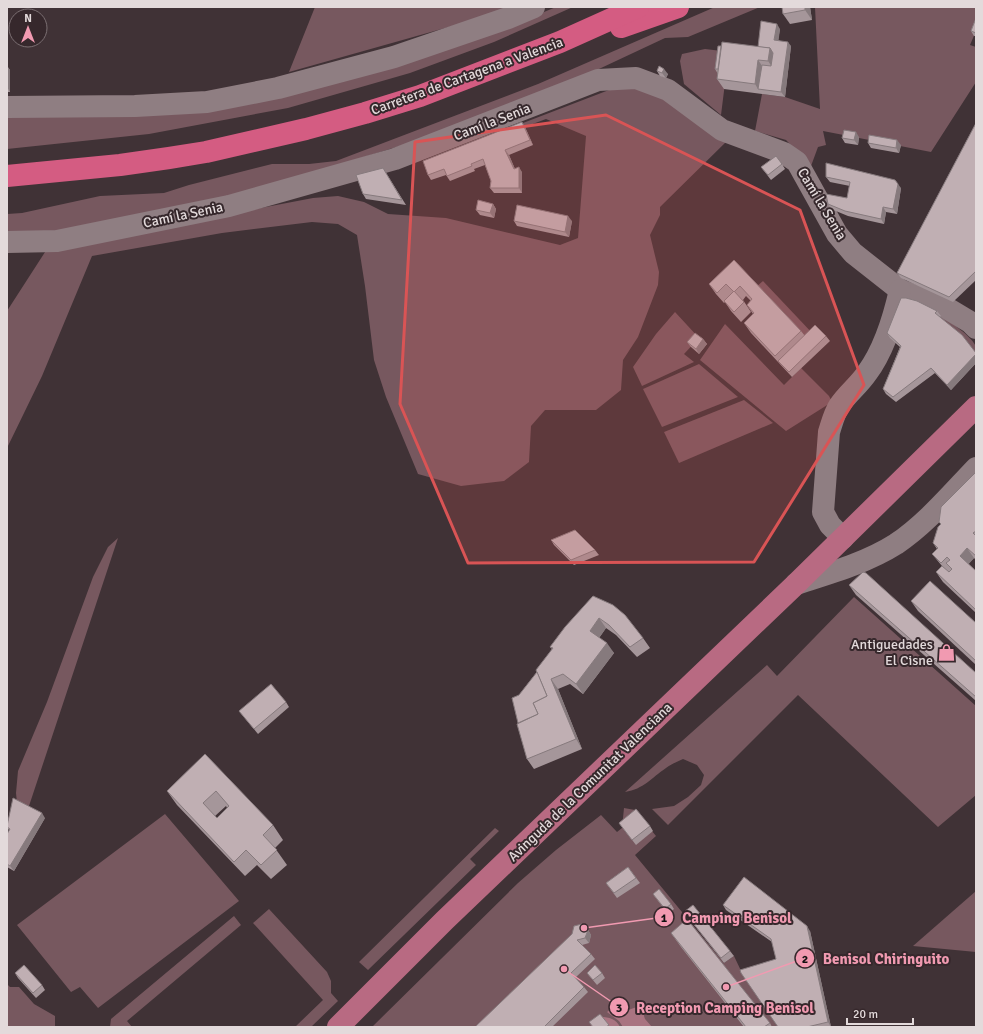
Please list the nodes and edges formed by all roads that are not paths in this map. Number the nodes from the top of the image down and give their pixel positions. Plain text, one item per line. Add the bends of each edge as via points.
1 (534, 7) edge
2 (638, 7) edge
3 (678, 7) edge
4 (560, 42) junction
5 (7, 107) edge
6 (7, 176) edge
7 (7, 242) edge
8 (900, 290) junction
9 (976, 328) edge
10 (976, 407) edge
11 (976, 468) edge
12 (843, 538) junction
13 (796, 584) junction
14 (338, 1027) edge

1 - 5 street via 394,57 278,88 207,102 134,106
2 - 4 highway, Carretera de Cartagena a Valencia
3 - 4 highway via 613,30
4 - 6 highway, Carretera de Cartagena a Valencia via 420,96 299,131 176,157
7 - 8 street, Camí la Senia via 57,241 229,206 395,159 598,80 636,78 668,90 722,130 784,153 797,162 837,234 853,254
8 - 9 street, Camí la Senia via 945,308
8 - 12 street via 886,337 873,365 839,406 829,432 823,512 830,525
10 - 12 main road, Avinguda de la Comunitat Valenciana
11 - 13 street via 921,524 896,544 858,563
12 - 13 main road, Avinguda de la Comunitat Valenciana
13 - 14 main road, Avinguda de la Comunitat Valenciana via 450,915

